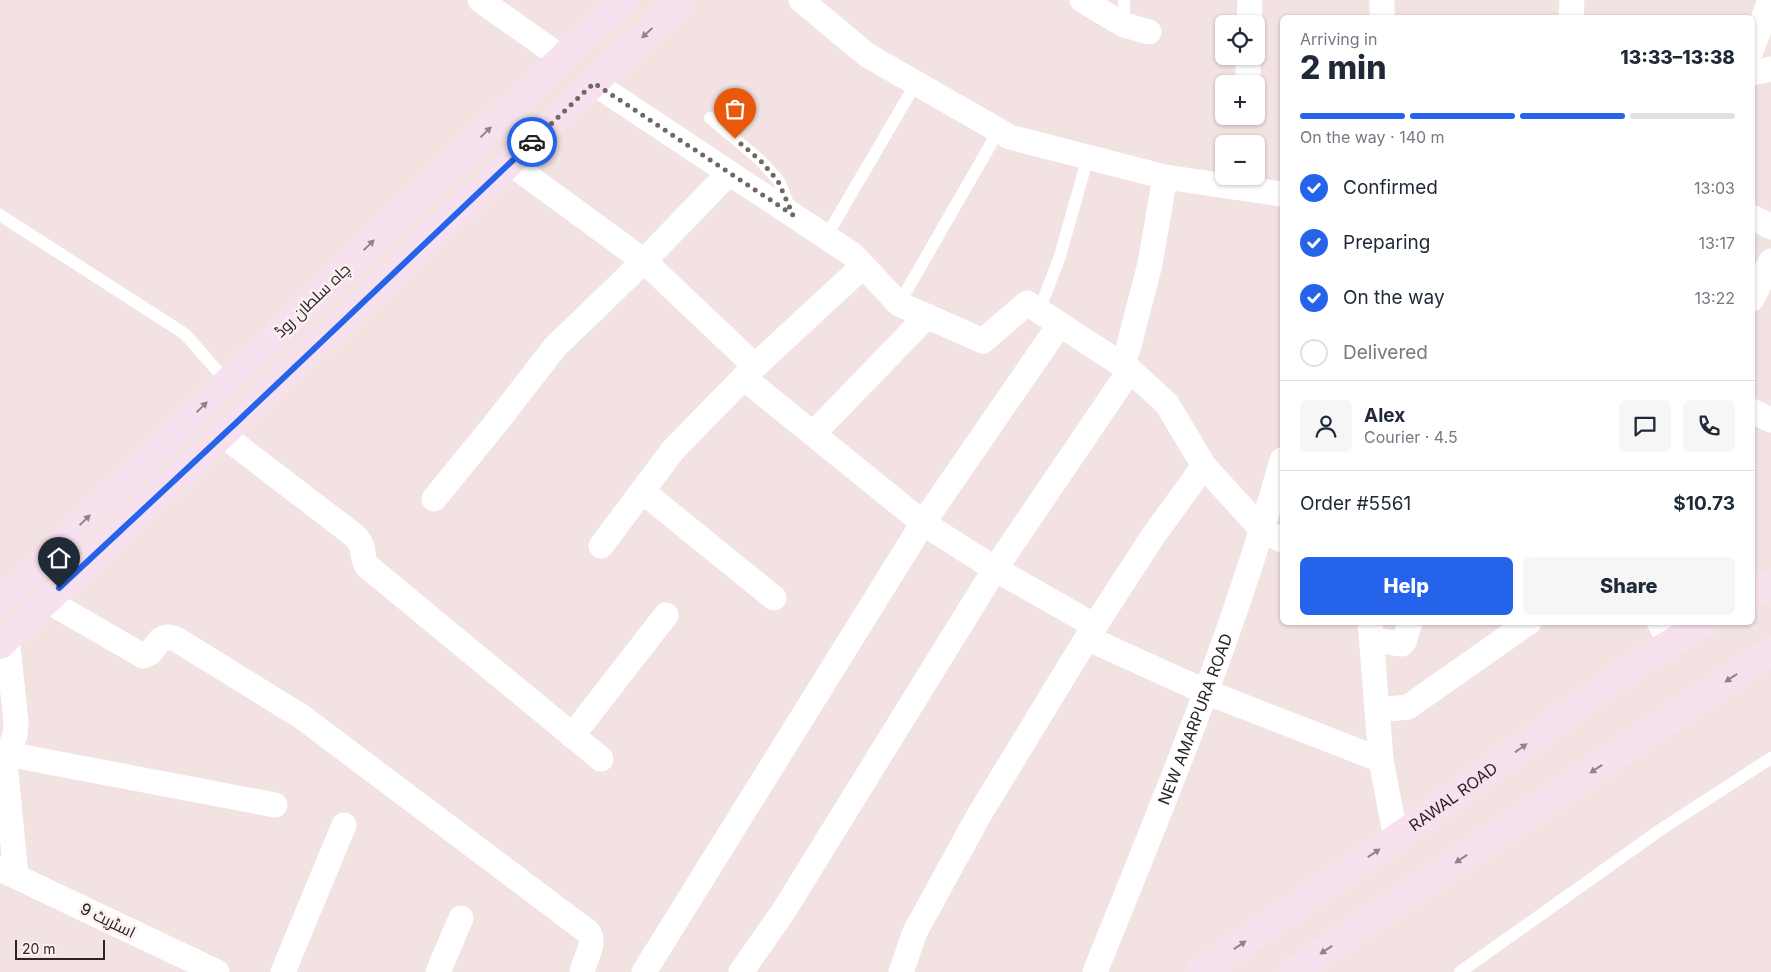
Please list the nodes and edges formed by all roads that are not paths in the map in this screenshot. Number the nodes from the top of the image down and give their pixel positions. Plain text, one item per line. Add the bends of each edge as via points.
1 (480, 0) edge
2 (625, 0) edge
3 (682, 0) edge
4 (801, 0) edge
5 (1082, 0) edge
6 (1124, 0) edge
7 (1250, 0) edge
8 (1382, 0) edge
9 (1572, 0) edge
10 (1770, 0) edge
11 (1249, 15) edge
12 (1382, 15) edge
13 (1571, 15) edge
14 (1124, 25) junction
15 (1149, 32) dead end
16 (1755, 41) edge
17 (562, 58) junction
18 (1771, 70) edge
19 (1755, 73) edge
20 (594, 83) junction
21 (916, 83) junction
22 (710, 118) dead end
23 (999, 130) junction
24 (1088, 157) junction
25 (510, 163) junction
26 (730, 173) junction
27 (1165, 178) junction
28 (1280, 194) edge
29 (0, 215) edge
30 (793, 215) junction
31 (1755, 220) edge
32 (1771, 228) edge
33 (826, 237) junction
34 (644, 261) junction
35 (1771, 261) edge
36 (862, 267) junction
37 (1755, 293) edge
38 (899, 304) junction
39 (927, 316) junction
40 (1050, 318) junction
41 (1126, 367) junction
42 (750, 372) junction
43 (227, 382) junction
44 (1755, 412) edge
45 (1771, 420) edge
46 (813, 434) junction
47 (223, 435) junction
48 (1204, 466) junction
49 (1280, 477) edge
50 (642, 491) junction
51 (434, 499) dead end
52 (923, 523) junction
53 (1273, 535) edge
54 (602, 546) dead end
55 (995, 569) junction
56 (1771, 584) edge
57 (1755, 593) edge
58 (774, 598) dead end
59 (46, 600) junction
60 (0, 602) edge
61 (666, 615) dead end
62 (1409, 625) edge
63 (1525, 625) edge
64 (1695, 625) edge
65 (1371, 631) edge
66 (1091, 632) junction
67 (1665, 633) edge
68 (4, 641) edge
69 (1771, 651) edge
70 (1206, 692) junction
71 (1377, 710) junction
72 (572, 736) junction
73 (7, 754) junction
74 (1771, 758) edge
75 (602, 759) dead end
76 (1381, 760) junction
77 (276, 805) dead end
78 (344, 825) dead end
79 (1396, 838) junction
80 (8, 872) edge
81 (461, 918) dead end
82 (217, 972) edge
83 (283, 972) edge
84 (438, 972) edge
85 (582, 972) edge
86 (644, 972) edge
87 (741, 972) edge
88 (901, 972) edge
89 (1095, 972) edge
90 (1200, 972) edge
91 (1293, 972) edge
92 (1460, 972) edge

1 - 17 street
2 - 17 main road, چاہ سلطان روڈ
3 -> 20 main road
4 - 21 street via 867,55
5 - 14 street
6 - 14 lane
7 - 11 street
8 - 12 street
9 - 13 street
10 - 16 street
14 - 15 street
43 -> 17 main road, چاہ سلطان روڈ
18 - 19 street
20 - 25 main road
20 - 26 street
21 - 23 street
21 - 33 lane
22 - 30 lane via 760,160 778,181
23 - 24 street via 1010,137
23 - 38 lane
24 - 27 street
24 - 40 lane via 1060,256
25 - 34 street
25 - 47 main road
26 - 30 street
26 - 34 street
27 - 28 street
27 - 41 street via 1150,264
29 - 43 lane via 186,334
30 - 33 street
31 - 32 street
33 - 36 street via 853,255
34 - 42 street
34 - 51 street via 555,347
35 - 37 street
36 - 38 street
36 - 42 street
38 - 39 street
39 - 40 street via 983,340 1027,303
39 - 46 street
40 - 41 street
40 - 52 street
41 - 48 street via 1167,404
41 - 55 street
42 - 46 street
42 - 50 street via 673,450
60 -> 43 main road, چاہ سلطان روڈ
44 - 45 street
46 - 52 street
47 - 59 main road
47 - 72 street via 355,536 362,544 367,566
48 - 53 street
48 - 66 street via 1153,536
49 - 53 street, NEW AMARPURA ROAD
50 - 54 street
50 - 58 street
52 - 55 street
52 - 86 street
53 - 70 street, NEW AMARPURA ROAD
55 - 66 street
55 - 87 street via 783,912
56 - 57 main road
59 - 68 main road
59 - 85 street via 143,656 150,653 161,638 176,640 302,717 588,932 592,941
61 - 72 street
62 - 65 street via 1402,644
63 - 71 street via 1408,707
64 - 67 main road, RAWAL ROAD
65 - 71 street
66 - 70 street
66 - 88 street via 979,815 915,932
79 -> 67 main road, RAWAL ROAD via 1639,662
68 - 73 street via 16,721 15,735
69 -> 91 main road
70 - 76 street
70 - 89 street, NEW AMARPURA ROAD
71 - 76 street
72 - 75 street
73 - 77 street
73 - 80 street via 4,762
74 - 92 lane via 1663,828
76 - 79 street
78 - 83 street
90 -> 79 main road, RAWAL ROAD
80 - 82 street, اسٹریٹ 9
81 - 84 street

